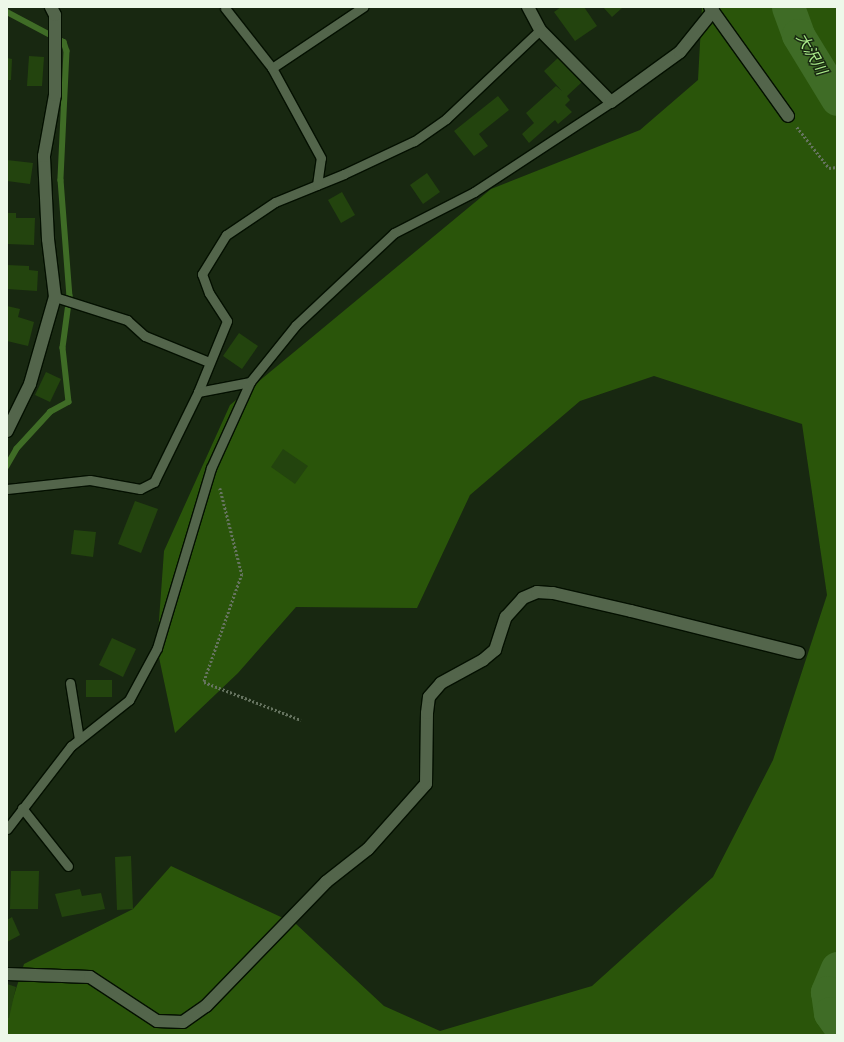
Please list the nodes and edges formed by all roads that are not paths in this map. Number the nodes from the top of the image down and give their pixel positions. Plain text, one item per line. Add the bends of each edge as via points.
1 (51, 7) edge
2 (363, 7) edge
3 (528, 7) edge
4 (225, 8) dead end
5 (711, 9) edge
6 (540, 30) junction
7 (272, 68) junction
8 (611, 102) junction
9 (788, 116) road end
10 (317, 185) junction
11 (55, 297) junction
12 (208, 362) junction
13 (250, 382) junction
14 (198, 392) junction
15 (7, 431) edge
16 (7, 489) edge
17 (799, 653) dead end
18 (70, 683) dead end
19 (79, 739) junction
20 (22, 808) junction
21 (7, 829) edge
22 (68, 866) dead end
23 (7, 974) edge

1 - 11 street via 56,15 55,95 44,156 48,240
2 - 7 lane
3 - 6 street
4 - 7 lane
5 - 8 street via 680,52
5 - 9 street
6 - 8 street
6 - 10 lane via 446,119 414,141
7 - 10 lane via 321,158
8 - 13 lane via 474,192 394,233 296,325
10 - 12 lane via 275,202 226,234 202,274 209,293 227,322
11 - 12 lane via 127,320 145,336
11 - 15 street via 30,384
12 - 14 lane
13 - 14 lane
13 - 19 lane via 211,468 157,648 129,700
14 - 16 lane via 154,482 140,489 90,480
17 - 23 street via 553,593 537,592 523,598 506,617 495,650 483,660 441,682 430,697 427,713 426,784 368,849 326,882 206,1006 183,1022 157,1021 90,977
18 - 19 lane
19 - 20 lane
20 - 21 lane
20 - 22 lane

